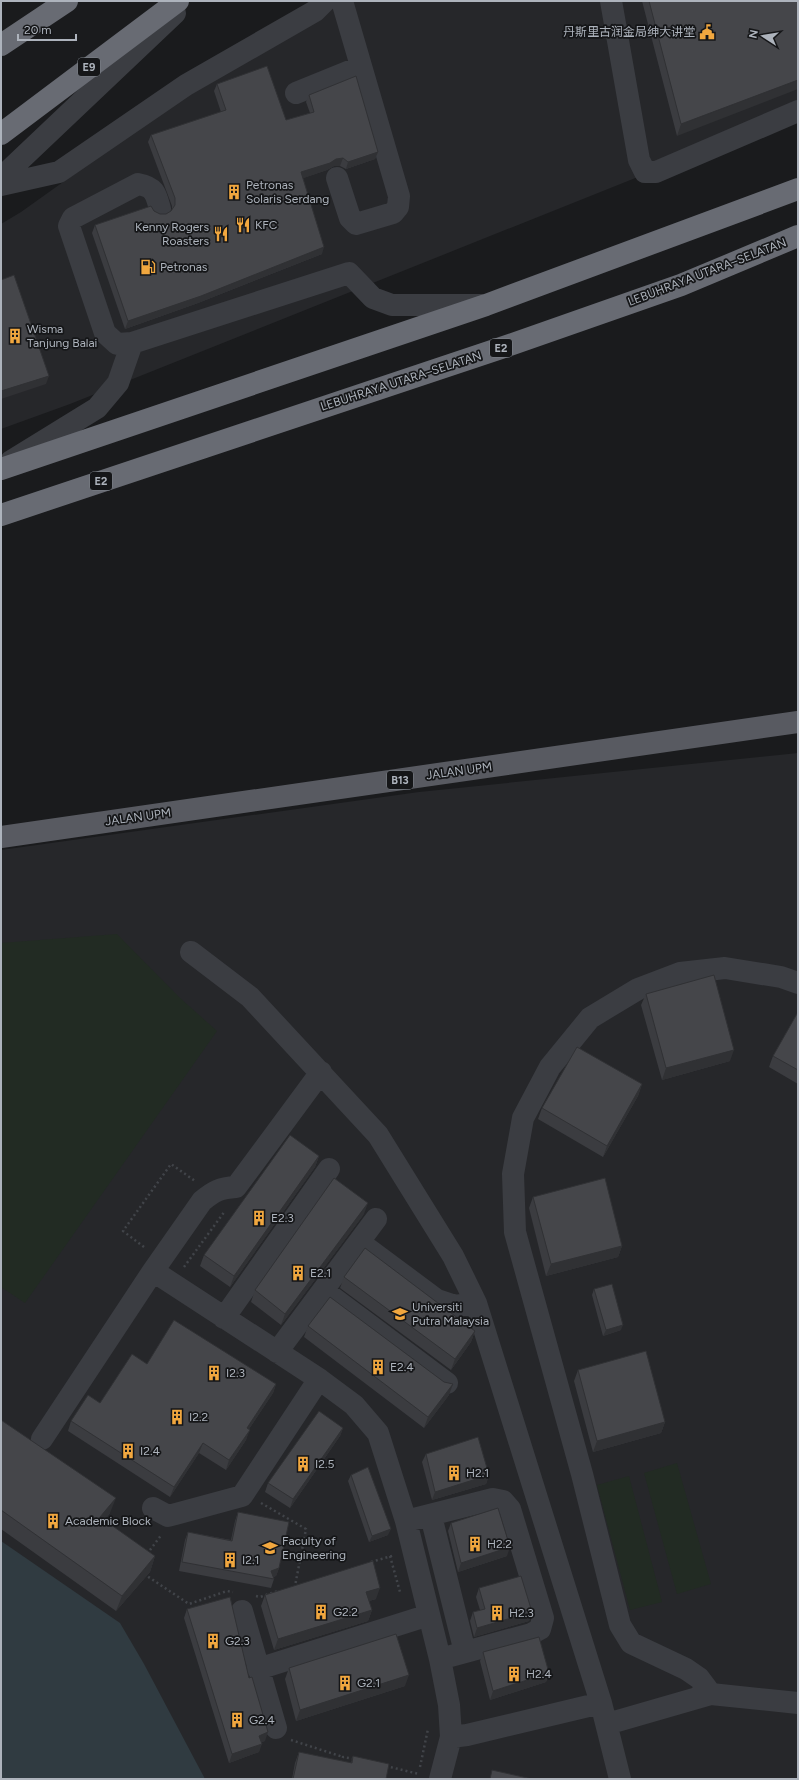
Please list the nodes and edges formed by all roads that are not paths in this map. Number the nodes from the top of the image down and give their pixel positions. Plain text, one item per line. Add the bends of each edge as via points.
1 (67, 1) edge
2 (178, 1) edge
3 (187, 1) edge
4 (325, 1) edge
5 (342, 1) edge
6 (612, 1) edge
7 (1, 45) edge
8 (360, 67) junction
9 (296, 93) dead end
10 (798, 111) edge
11 (1, 134) edge
12 (1, 178) edge
13 (337, 178) dead end
14 (1, 185) edge
15 (798, 189) edge
16 (160, 209) dead end
17 (798, 236) edge
18 (486, 305) junction
19 (132, 343) junction
20 (1, 468) edge
21 (1, 515) edge
22 (798, 722) edge
23 (1, 837) edge
24 (191, 952) dead end
25 (798, 983) edge
26 (321, 1072) junction
27 (329, 1168) dead end
28 (376, 1219) dead end
29 (360, 1242) junction
30 (153, 1271) junction
31 (324, 1291) junction
32 (476, 1303) junction
33 (224, 1318) junction
34 (277, 1352) junction
35 (319, 1379) junction
36 (447, 1383) edge
37 (42, 1439) dead end
38 (153, 1508) dead end
39 (431, 1516) junction
40 (406, 1521) junction
41 (245, 1600) road end
42 (429, 1615) junction
43 (465, 1652) junction
44 (440, 1659) junction
45 (258, 1669) junction
46 (711, 1694) junction
47 (601, 1703) junction
48 (798, 1703) edge
49 (607, 1724) junction
50 (281, 1734) road end
51 (451, 1737) junction
52 (440, 1779) edge
53 (620, 1779) edge

1 - 7 highway
2 - 11 highway, E9
3 - 12 street
4 - 14 street via 315,11 186,85 59,172
5 - 8 street
6 - 10 street via 639,160 645,172 656,172
8 - 9 street
8 - 13 street via 399,196 398,207 393,213 356,224 350,218
15 - 18 highway
16 - 19 street via 156,193 149,186 138,184 73,218 69,226 105,333 117,344
17 - 21 highway, LEBUHRAYA UTARA–SELATAN / E2 via 680,285 516,343
18 - 19 street via 392,305 373,298 349,273 198,313
18 - 20 highway
19 - 20 street via 118,383 97,408
22 - 23 main road, JALAN UPM / B13
24 - 26 street via 250,997
25 - 46 street via 781,977 725,968 680,973 638,989 590,1018 550,1067 523,1118 513,1174 515,1232 582,1474 620,1625 631,1643 699,1678
26 - 30 street via 236,1187 222,1188 202,1201
26 - 32 street via 378,1135 453,1256
27 - 33 street
28 - 29 street
29 - 31 street
29 - 32 street via 437,1300 455,1306
30 - 33 street
30 - 37 street
31 - 34 street
31 - 36 street
32 - 47 street
33 - 34 street
34 - 35 street
35 - 38 street via 242,1496 168,1516
35 - 40 street via 354,1405 378,1433
39 - 40 street
39 - 43 street
39 - 43 street via 494,1499 503,1501 510,1509 543,1618 540,1629 532,1634
40 - 42 street
41 - 45 street
42 - 44 street
42 - 45 street
43 - 44 street
44 - 51 street via 449,1705
45 - 50 street
46 - 48 street
46 - 49 street
47 - 49 street
47 - 51 street
49 - 53 street
51 - 52 street

